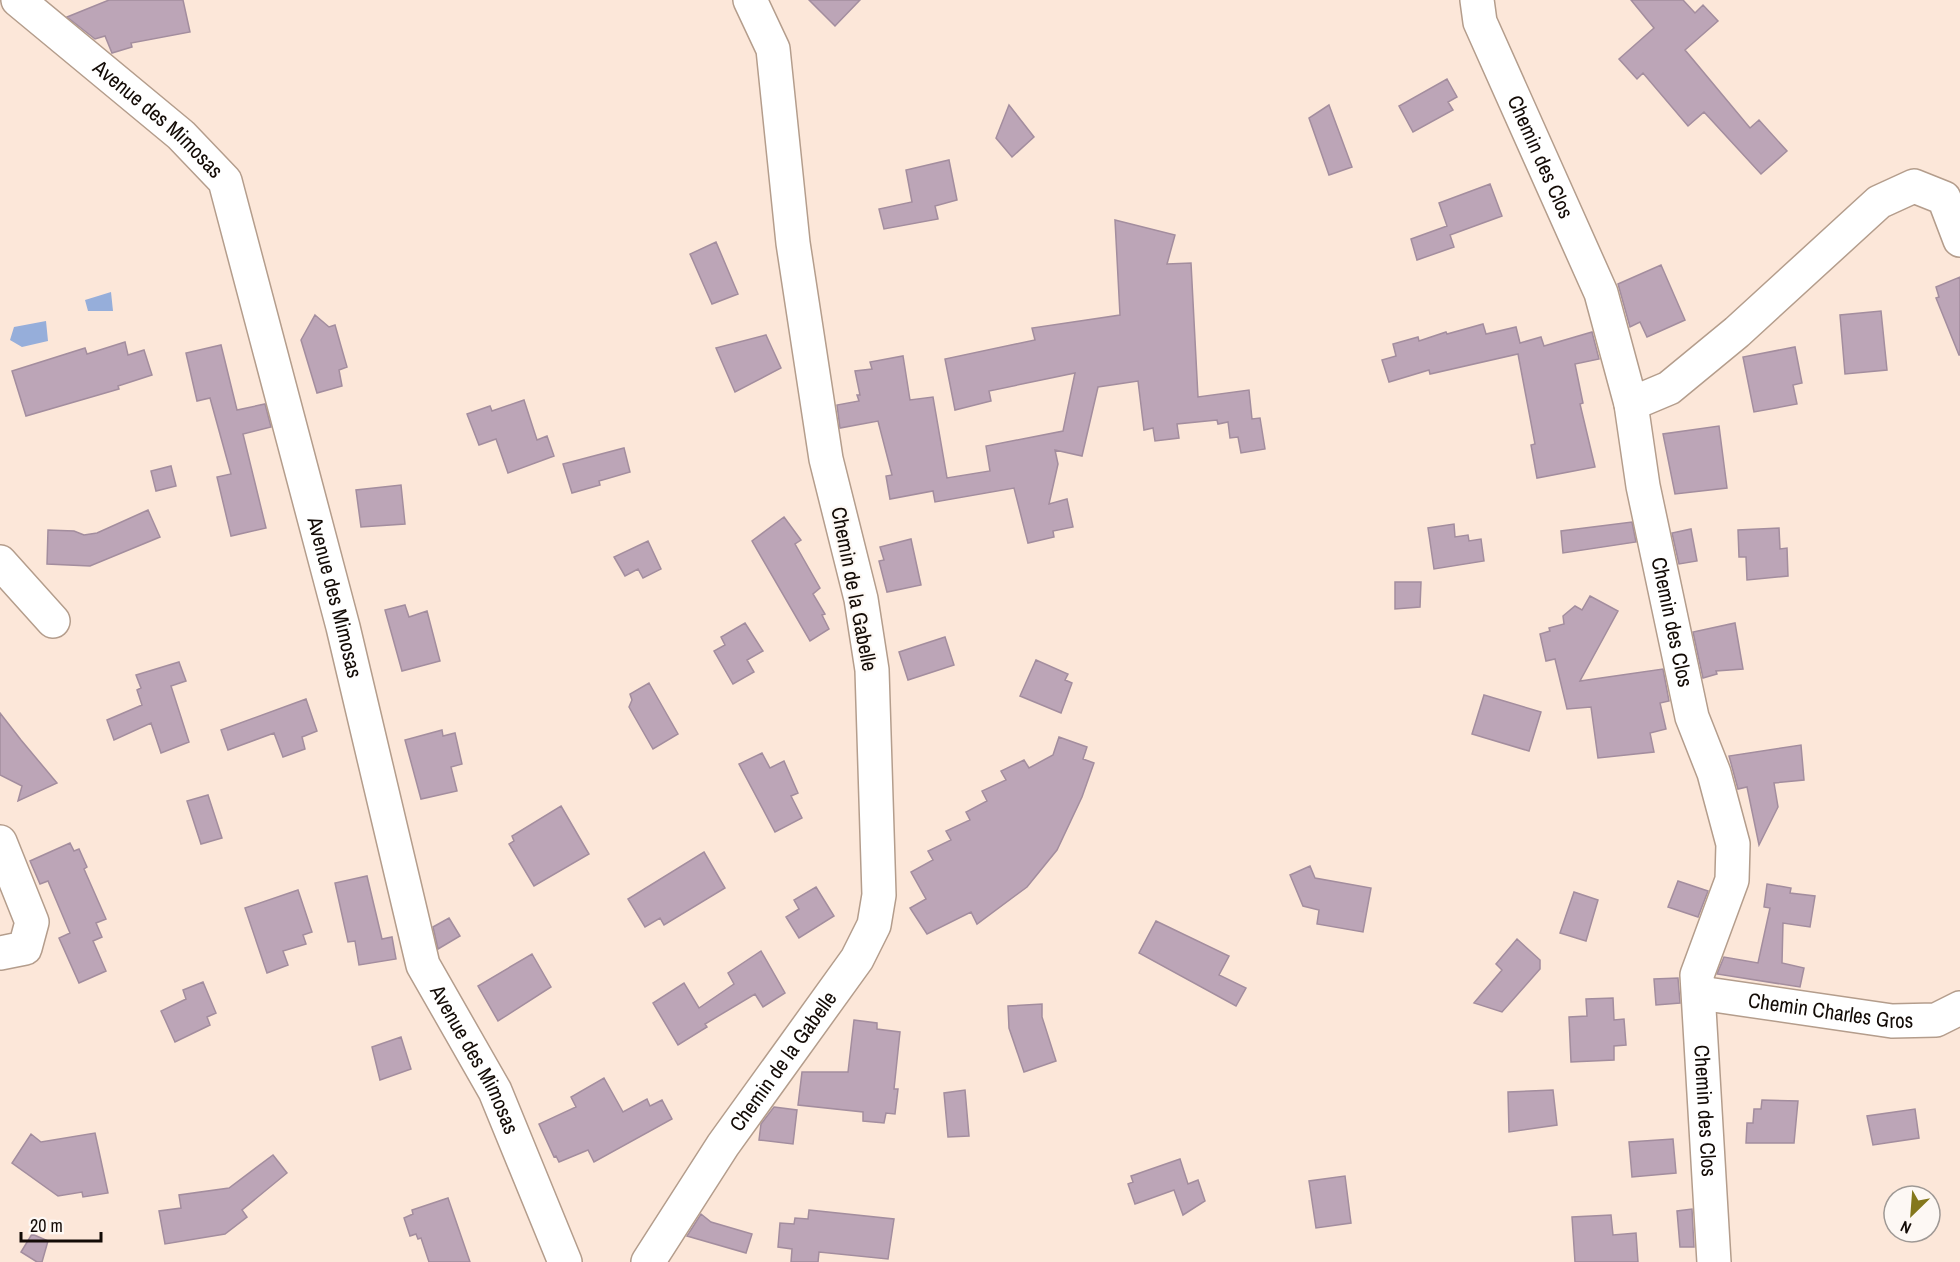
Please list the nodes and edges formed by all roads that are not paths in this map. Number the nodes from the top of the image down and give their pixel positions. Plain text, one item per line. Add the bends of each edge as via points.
1 (18, 0) edge
2 (750, 0) edge
3 (1477, 0) edge
4 (1960, 240) edge
5 (1631, 404) junction
6 (0, 562) edge
7 (53, 621) dead end
8 (0, 842) edge
9 (0, 953) edge
10 (1700, 993) junction
11 (1960, 1008) edge
12 (565, 1262) edge
13 (648, 1262) edge
14 (1714, 1262) edge

1 - 12 street, Avenue des Mimosas via 181,135 225,181 343,627 423,965 495,1091
2 - 13 street, Chemin de la Gabelle via 773,49 793,243 826,459 861,599 873,670 879,895 874,925 857,959 723,1145
3 - 5 street, Chemin des Clos via 1480,22 1601,293
4 - 5 street via 1944,198 1914,186 1878,202 1737,332 1669,388
5 - 10 street, Chemin des Clos via 1643,486 1692,717 1714,774 1733,844 1731,880 1697,975
6 - 7 street
8 - 9 street via 32,922 25,948
10 - 11 street, Chemin Charles Gros via 1892,1021 1936,1020
10 - 14 street, Chemin des Clos

